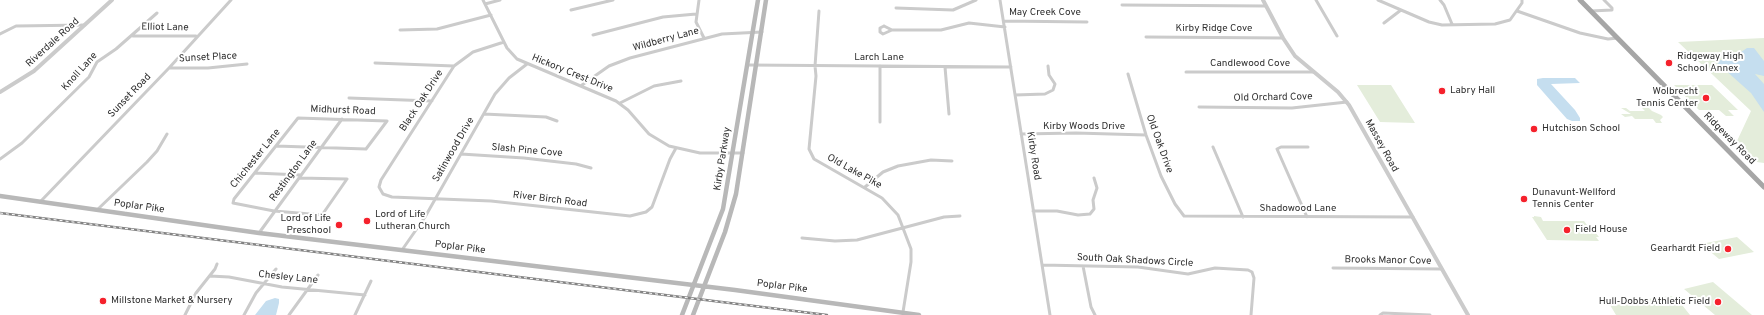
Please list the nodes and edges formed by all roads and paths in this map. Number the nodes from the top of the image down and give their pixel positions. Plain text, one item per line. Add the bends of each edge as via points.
1 (112, 0) edge
2 (231, 0) edge
3 (483, 0) edge
4 (500, 0) edge
5 (613, 0) edge
6 (699, 0) edge
7 (758, 0) edge
8 (766, 0) edge
9 (976, 0) edge
10 (1000, 0) edge
11 (1263, 0) edge
12 (1316, 0) edge
13 (1378, 0) edge
14 (1440, 0) edge
15 (1522, 0) edge
16 (1580, 0) edge
17 (1604, 0) edge
18 (485, 4) junction
19 (1122, 5) dead end
20 (1266, 6) junction
21 (896, 8) dead end
22 (571, 10) dead end
23 (1401, 10) junction
24 (819, 11) dead end
25 (1517, 11) junction
26 (1591, 11) junction
27 (157, 13) dead end
28 (696, 14) junction
29 (491, 16) junction
30 (1004, 21) junction
31 (1087, 22) dead end
32 (1384, 23) dead end
33 (1452, 24) junction
34 (85, 25) junction
35 (1005, 27) junction
36 (400, 30) dead end
37 (892, 30) dead end
38 (752, 32) junction
39 (762, 32) junction
40 (0, 34) edge
41 (593, 34) dead end
42 (133, 36) junction
43 (196, 36) junction
44 (1337, 36) dead end
45 (1146, 37) dead end
46 (704, 38) junction
47 (1283, 38) junction
48 (1618, 38) junction
49 (504, 42) junction
50 (375, 63) dead end
51 (247, 64) dead end
52 (527, 64) junction
53 (747, 65) junction
54 (757, 65) junction
55 (454, 66) junction
56 (815, 66) junction
57 (880, 66) junction
58 (945, 66) junction
59 (1011, 66) junction
60 (1048, 66) dead end
61 (169, 68) junction
62 (1186, 72) dead end
63 (1313, 72) junction
64 (1128, 74) dead end
65 (681, 81) dead end
66 (582, 85) junction
67 (0, 92) edge
68 (1015, 95) junction
69 (348, 98) dead end
70 (432, 101) junction
71 (1347, 102) junction
72 (620, 103) junction
73 (1199, 107) dead end
74 (484, 114) junction
75 (949, 114) dead end
76 (298, 118) joint
77 (342, 119) junction
78 (557, 121) dead end
79 (880, 122) dead end
80 (167, 134) dead end
81 (1021, 134) junction
82 (1146, 135) junction
83 (276, 146) junction
84 (1213, 147) dead end
85 (1308, 147) dead end
86 (321, 148) junction
87 (676, 148) junction
88 (732, 153) junction
89 (743, 153) junction
90 (461, 154) junction
91 (0, 159) edge
92 (952, 160) dead end
93 (591, 168) dead end
94 (255, 173) junction
95 (300, 176) junction
96 (1094, 178) dead end
97 (865, 187) junction
98 (1764, 187) edge
99 (382, 192) joint
100 (0, 196) edge
101 (436, 198) junction
102 (40, 202) junction
103 (96, 210) junction
104 (274, 211) junction
105 (1033, 211) junction
106 (960, 216) dead end
107 (1184, 216) joint
108 (1243, 217) junction
109 (1307, 217) junction
110 (1412, 217) junction
111 (904, 228) junction
112 (259, 233) junction
113 (802, 238) dead end
114 (402, 250) junction
115 (217, 264) dead end
116 (1042, 265) junction
117 (1082, 266) junction
118 (1333, 268) dead end
119 (276, 269) dead end
120 (1442, 269) junction
121 (318, 275) dead end
122 (210, 276) junction
123 (372, 282) dead end
124 (263, 284) junction
125 (693, 286) junction
126 (703, 287) junction
127 (306, 289) junction
128 (365, 295) junction
129 (903, 312) junction
130 (185, 315) edge
131 (244, 315) edge
132 (289, 315) edge
133 (355, 315) edge
134 (682, 315) edge
135 (693, 315) edge
136 (919, 315) edge
137 (1050, 315) edge
138 (1095, 315) edge
139 (1251, 315) edge
140 (1380, 315) edge
141 (1430, 315) edge
142 (1468, 315) edge

1 - 34 street, Riverdale Road
2 - 43 street, Sunset Road
3 - 18 street, Hickory Crest Drive
4 - 18 street
5 - 22 street
6 - 28 street
7 - 38 main road, Kirby Parkway
8 - 39 main road, Kirby Parkway
9 - 21 street via 953,10
10 - 30 street, Kirby Road
11 - 20 street, Massey Road
12 - 44 street
13 - 23 street
14 - 33 street
15 - 25 street
16 - 26 main road, Ridgeway Road
17 - 26 street via 1612,10
18 - 29 street, Hickory Crest Drive
19 - 20 street
20 - 47 street, Massey Road
23 - 32 street
23 - 33 street via 1429,22
24 - 56 street, Old Lake Pike
25 - 33 street via 1510,20 1495,24
25 - 48 street via 1580,33 1608,39
26 - 48 main road, Ridgeway Road
27 - 42 street, Knoll Lane
28 - 41 street via 663,18
28 - 46 street via 697,24
29 - 36 street via 443,28
29 - 49 street, Hickory Crest Drive
30 - 31 street, May Creek Cove
30 - 35 street, Kirby Road
34 - 40 street via 16,26
34 - 67 street, Riverdale Road via 34,71
35 - 37 street via 969,23 937,31
35 - 59 street, Kirby Road
38 - 39 street, Wildberry Lane
38 - 46 street, Wildberry Lane
38 - 53 main road, Kirby Parkway
39 - 54 main road, Kirby Parkway
42 - 43 street, Elliot Lane
42 - 91 street, Knoll Lane via 97,62 89,77 78,88 22,143
43 - 61 street, Sunset Road
45 - 47 street, Kirby Ridge Cove
46 - 66 street, Wildberry Lane via 617,62
47 - 63 street, Massey Road via 1295,56
48 - 98 main road, Ridgeway Road
49 - 52 street, Hickory Crest Drive via 513,56
49 - 55 street, Black Oak Drive via 474,52
50 - 55 street
51 - 61 street, Sunset Place
52 - 66 street, Hickory Crest Drive
52 - 74 street, Satinwood Drive via 501,86
53 - 54 street, Larch Lane
53 - 88 main road, Kirby Parkway
54 - 56 street, Larch Lane
54 - 89 main road, Kirby Parkway
55 - 70 street, Black Oak Drive
56 - 57 street, Larch Lane
56 - 97 street, Old Lake Pike via 809,149 814,158 824,166
57 - 58 street, Larch Lane
57 - 79 street
58 - 59 street, Larch Lane
58 - 75 street
59 - 68 street, Kirby Road
60 - 68 street via 1054,84 1053,90 1045,94
61 - 102 street, Sunset Road
62 - 63 street, Candlewood Cove
63 - 71 street, Massey Road
64 - 82 street, Old Oak Drive
65 - 72 street via 654,86
66 - 72 street, Hickory Crest Drive
68 - 81 street, Kirby Road
69 - 70 street
70 - 99 street, Black Oak Drive via 381,180 379,187
71 - 73 street, Old Orchard Cove via 1292,108
71 - 110 street, Massey Road
72 - 87 street, Hickory Crest Drive via 649,134
74 - 78 street via 546,117
74 - 90 street, Satinwood Drive
76 - 77 street, Midhurst Road
76 - 83 street, Chichester Lane
77 - 86 street, Restington Lane
77 - 86 street, Midhurst Road via 387,121 366,149
80 - 103 street via 147,162
81 - 82 street, Kirby Woods Drive
81 - 105 street, Kirby Road
82 - 107 street, Old Oak Drive via 1175,204
83 - 86 street
83 - 94 street, Chichester Lane
84 - 108 street
85 - 109 street via 1277,149
86 - 95 street, Restington Lane
87 - 88 street, Hickory Crest Drive via 700,153
87 - 101 street, River Birch Road via 652,206 636,216
88 - 89 street, Hickory Crest Drive
88 - 125 main road, Kirby Parkway via 723,209
89 - 126 main road, Kirby Parkway via 733,209
90 - 93 street, Slash Pine Cove via 520,157
90 - 101 street, Satinwood Drive
92 - 97 street via 931,160 898,166 883,172
94 - 95 street
94 - 104 street, Chichester Lane via 233,201 235,205
95 - 104 street, Restington Lane
95 - 104 street via 347,179 322,215
96 - 105 street via 1097,188 1093,200 1094,210 1090,214
97 - 111 street, Old Lake Pike via 890,205
99 - 101 street, River Birch Road via 392,197
100 - 102 main road, Poplar Pike
101 - 114 street, Satinwood Drive
102 - 103 main road, Poplar Pike
103 - 112 main road, Poplar Pike
104 - 112 street, Restington Lane
105 - 116 street, Kirby Road
106 - 111 street
107 - 108 street, Shadowood Lane
108 - 109 street, Shadowood Lane
109 - 110 street, Shadowood Lane
110 - 120 street, Massey Road
111 - 113 street via 850,240
111 - 129 street, Old Lake Pike via 911,249 911,262
112 - 114 main road, Poplar Pike
114 - 125 main road, Poplar Pike
115 - 122 street
116 - 117 street, South Oak Shadows Circle
116 - 137 street, Kirby Road
117 - 138 street
117 - 139 street, South Oak Shadows Circle via 1138,267 1188,274 1215,268 1240,268 1251,271 1254,281
118 - 120 street, Brooks Manor Cove
119 - 124 street
120 - 142 street, Massey Road
121 - 127 street
122 - 124 street, Chesley Lane
122 - 130 street via 196,293
123 - 128 street
124 - 127 street, Chesley Lane
124 - 131 street
125 - 126 main road, Poplar Pike
125 - 134 main road, Kirby Parkway
126 - 129 main road, Poplar Pike
126 - 135 main road, Kirby Parkway
127 - 128 street, Chesley Lane
127 - 132 street
128 - 133 street
129 - 136 main road, Poplar Pike
140 - 141 street

